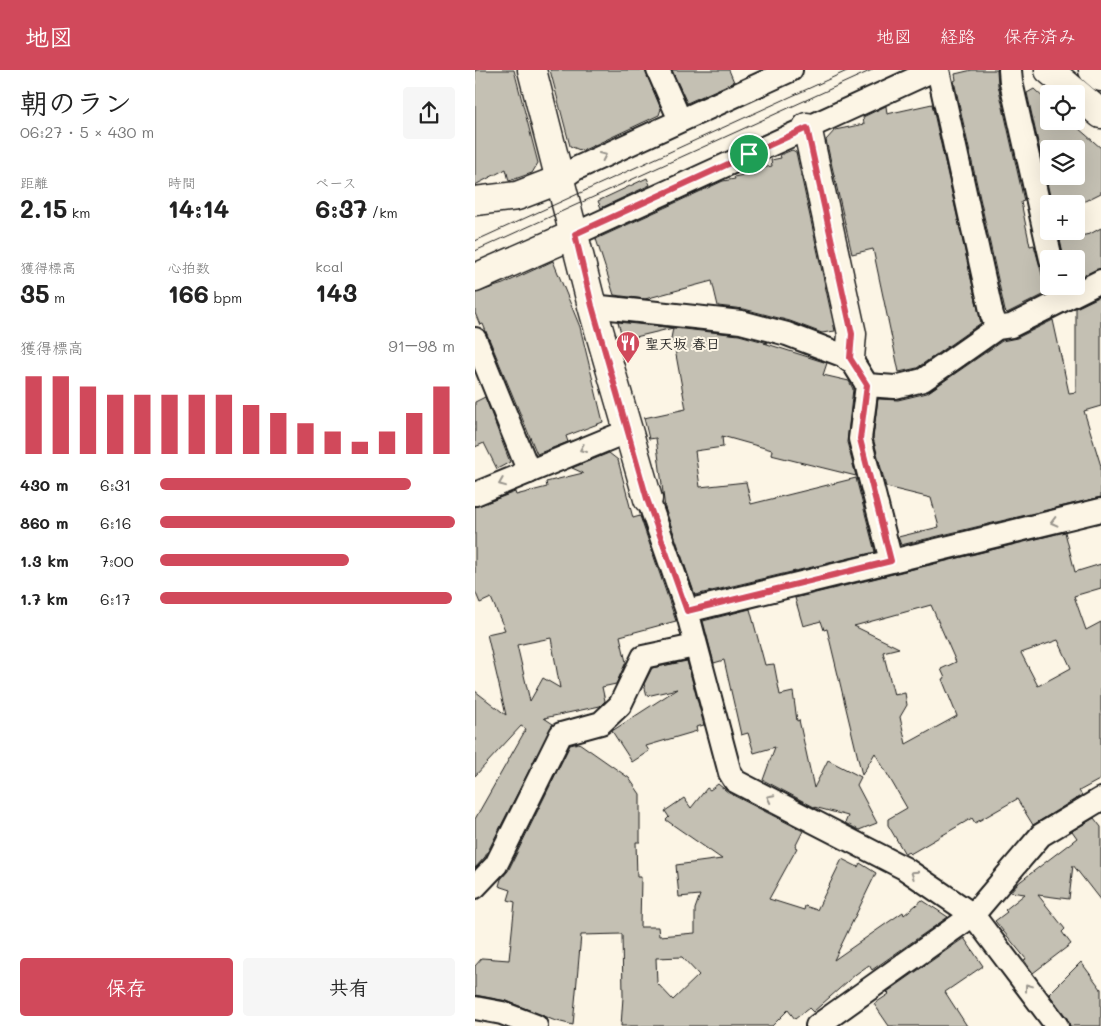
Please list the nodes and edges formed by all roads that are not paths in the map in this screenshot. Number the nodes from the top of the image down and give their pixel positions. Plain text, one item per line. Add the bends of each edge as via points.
1 (532, 70) edge
2 (658, 70) edge
3 (789, 70) edge
4 (933, 70) edge
5 (937, 70) edge
6 (1010, 70) edge
7 (1049, 70) edge
8 (1093, 70) edge
9 (1101, 77) edge
10 (1101, 114) edge
11 (681, 120) junction
12 (807, 128) junction
13 (561, 179) junction
14 (475, 201) edge
15 (575, 234) junction
16 (1049, 250) edge
17 (475, 278) edge
18 (1101, 281) edge
19 (1085, 286) edge
20 (1056, 295) edge
21 (592, 306) junction
22 (997, 328) junction
23 (475, 339) edge
24 (850, 358) junction
25 (867, 385) junction
26 (628, 430) junction
27 (529, 472) junction
28 (475, 494) edge
29 (647, 499) joint
30 (1101, 510) edge
31 (891, 561) junction
32 (687, 611) junction
33 (695, 646) junction
34 (1101, 799) edge
35 (475, 887) edge
36 (973, 915) junction
37 (475, 1008) edge
38 (536, 1026) edge
39 (817, 1026) edge
40 (1057, 1026) edge

1 - 13 street
2 - 11 street
3 - 11 street
4 - 12 street
5 - 22 street
6 - 16 street
7 - 10 street
8 - 9 street
13 -> 11 street via 575,169
12 - 15 street
12 - 24 street via 852,334
13 - 14 street via 517,196
13 - 15 street
15 - 17 street
15 - 21 street
18 - 19 street
20 - 22 street via 1011,326
21 - 24 street via 741,322 787,334
21 - 26 street
22 - 25 street via 923,380 895,387
23 - 27 street
24 - 25 street
25 - 31 street via 860,439
26 -> 27 street
26 - 29 street
27 -> 28 street
29 - 32 street
30 -> 31 street
31 - 32 street
32 - 33 street
33 - 35 street via 643,656 620,705 601,723 561,734 496,865
36 -> 33 street via 904,868 735,780 730,773
34 - 36 street via 1041,835
36 - 39 street
40 -> 36 street
37 - 38 street via 502,1013

